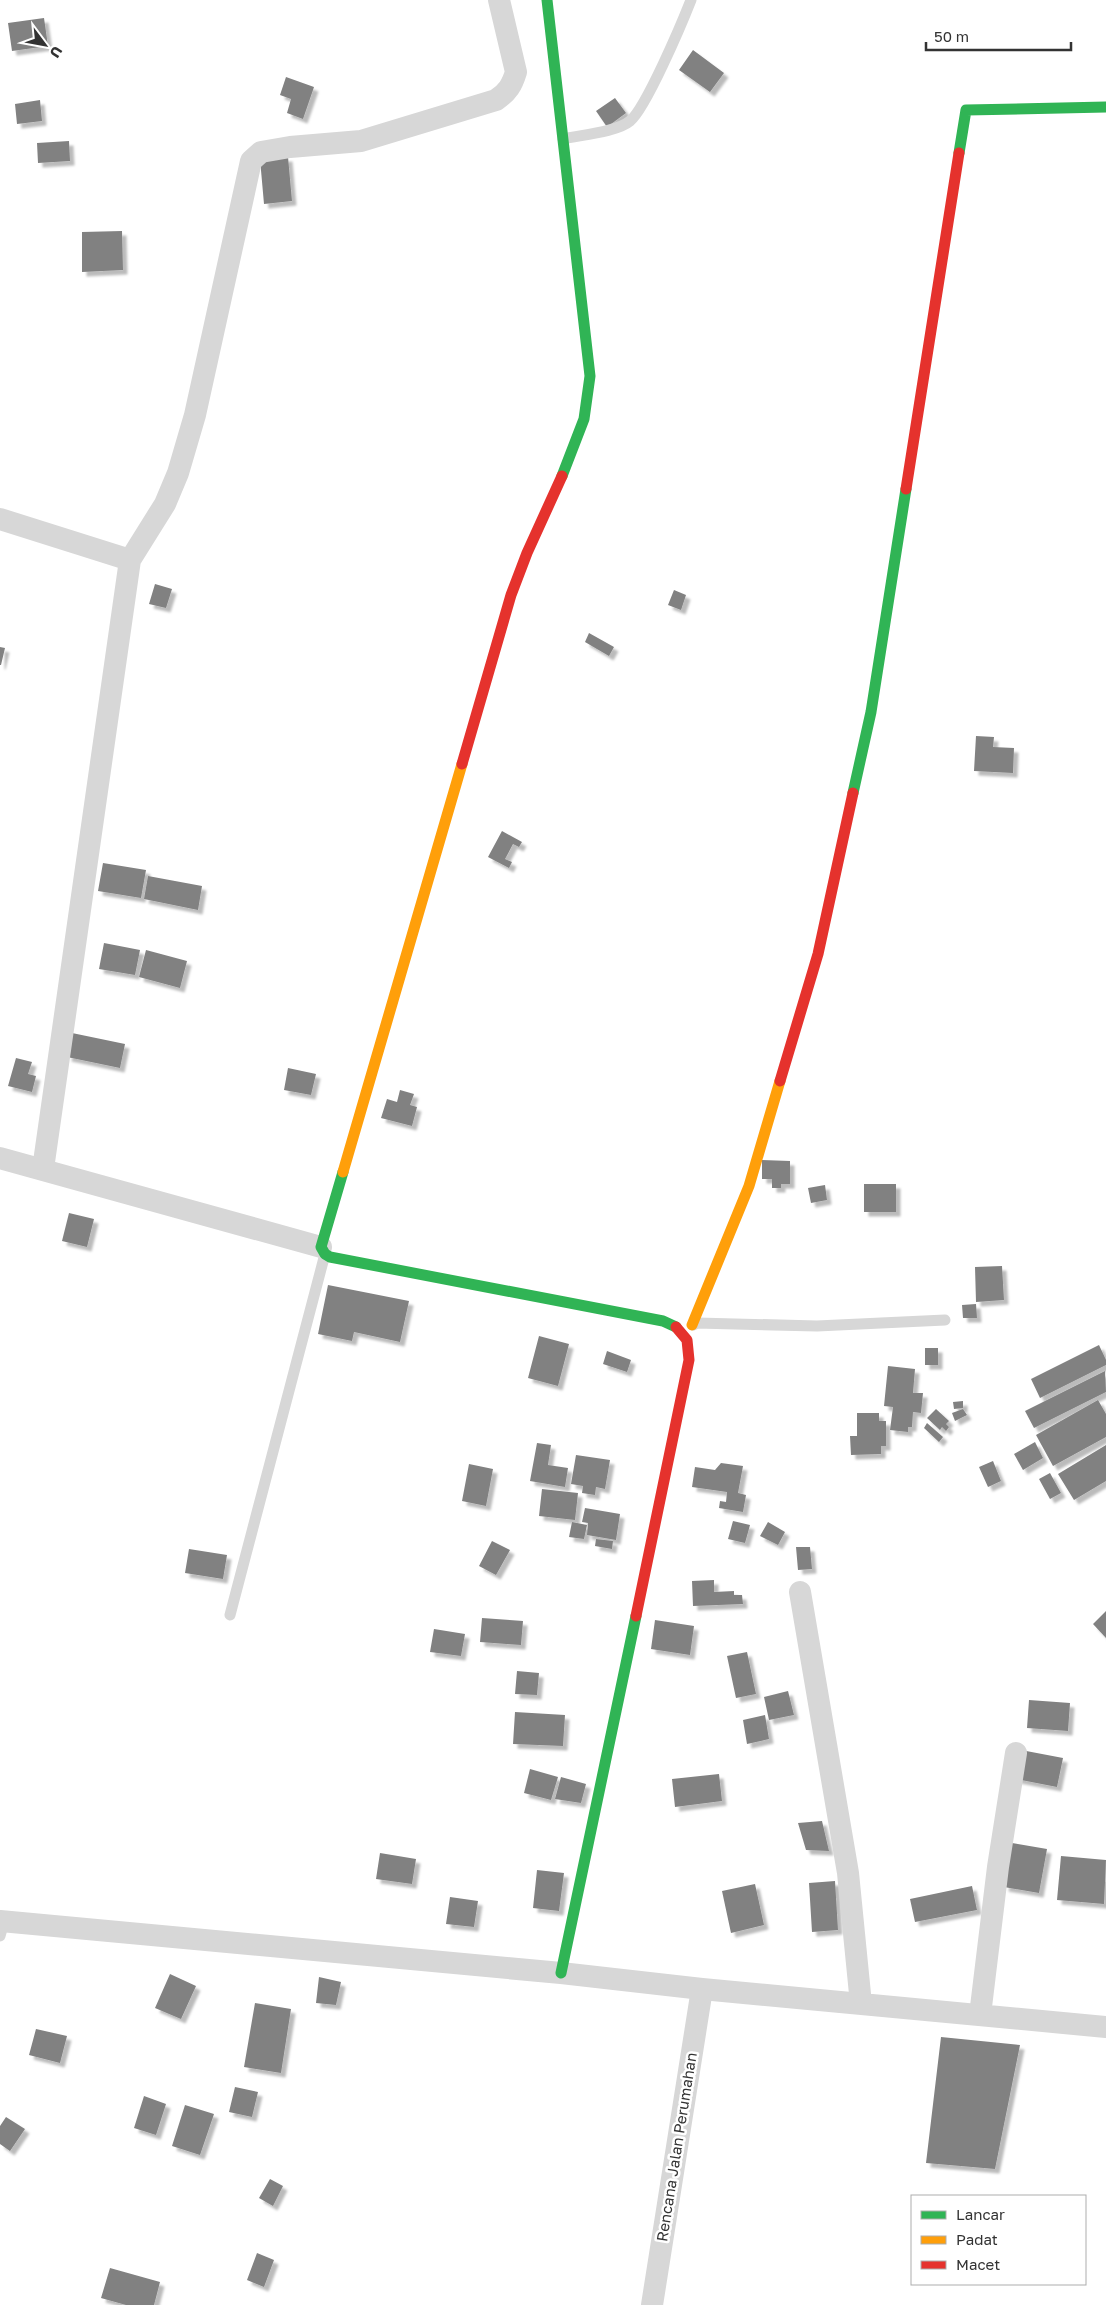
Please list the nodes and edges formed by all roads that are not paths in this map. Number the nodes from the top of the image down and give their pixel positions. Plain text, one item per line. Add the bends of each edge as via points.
1 (499, 0) edge
2 (547, 0) edge
3 (690, 0) edge
4 (1106, 107) edge
5 (563, 139) junction
6 (0, 519) edge
7 (130, 560) junction
8 (0, 1158) edge
9 (43, 1169) junction
10 (323, 1251) junction
11 (945, 1320) dead end
12 (688, 1329) junction
13 (800, 1592) dead end
14 (230, 1615) dead end
15 (1016, 1753) dead end
16 (1, 1926) edge
17 (561, 1973) junction
18 (702, 1989) junction
19 (861, 2004) junction
20 (980, 2015) junction
21 (1106, 2027) edge
22 (652, 2305) edge

1 - 7 street via 516,72 513,84 496,100 361,142 260,152 251,161 195,415 178,473 165,504
2 - 5 street
3 - 5 lane via 645,100 630,121
4 - 12 street via 966,110 871,712 818,954 749,1186
5 - 10 street via 590,376 588,410 511,595
6 - 7 street
7 - 9 street
8 - 9 street
9 - 10 street
10 - 12 street via 336,1258 663,1321
10 - 14 lane
11 - 12 lane via 818,1326 696,1323
12 - 17 street via 689,1360
13 - 19 street via 848,1872
15 - 20 street
16 - 17 street
17 - 18 street
18 - 19 street
18 - 22 street, Rencana Jalan Perumahan
19 - 20 street
20 - 21 street

